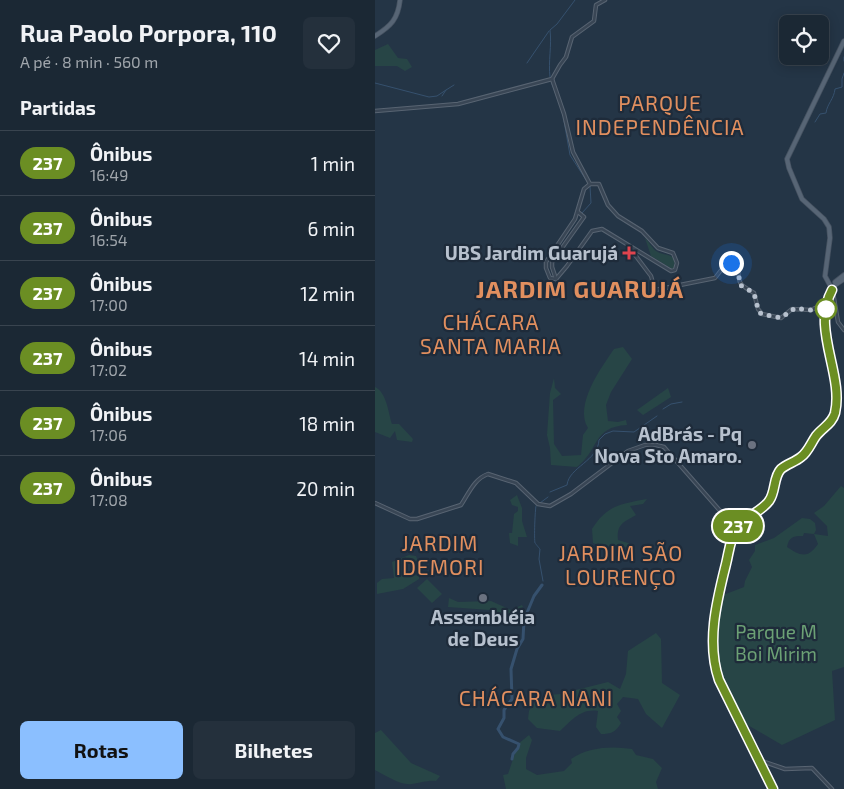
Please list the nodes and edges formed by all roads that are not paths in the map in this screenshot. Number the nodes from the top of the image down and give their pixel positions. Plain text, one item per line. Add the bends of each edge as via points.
1 (400, 0) edge
2 (605, 0) edge
3 (375, 36) edge
4 (844, 41) edge
5 (552, 79) junction
6 (480, 98) junction
7 (486, 98) dead end
8 (375, 110) edge
9 (590, 184) junction
10 (578, 212) junction
11 (633, 250) junction
12 (844, 275) edge
13 (556, 279) junction
14 (844, 279) edge
15 (832, 289) junction
16 (825, 303) junction
17 (844, 330) edge
18 (375, 503) edge
19 (742, 521) junction
20 (759, 760) junction
21 (773, 789) edge
22 (832, 789) edge

1 - 3 main road via 397,16
2 - 5 street via 597,4 593,22 572,37 566,57
4 - 15 main road via 788,157 789,168 802,199 829,227 825,276
5 - 6 street
5 - 9 street via 573,152
6 - 7 street
6 - 8 street via 458,104
9 - 10 street via 584,189
9 - 11 street via 599,184 617,216 643,231 658,248 673,253 677,265 675,270 671,271
10 - 13 street via 584,217 552,262
10 - 13 street via 545,265 549,279
11 - 13 street via 602,229 591,231
11 - 16 street via 651,276 655,290 715,278 725,265 731,263 738,269 740,285 754,293 761,314 781,318 793,309 809,310
12 - 15 main road
14 - 15 main road
15 - 16 main road
15 - 17 street via 839,322
16 - 19 main road via 828,339 839,394 832,420 805,453 779,472 770,500
18 - 19 street via 407,518 417,519 461,505 470,488 486,474 516,483 538,504 550,506 586,484 623,454 652,444 669,452 722,513
19 - 20 main road via 732,538 719,593 714,624 714,663 719,680
20 - 21 main road
20 - 22 street via 785,769 812,768

